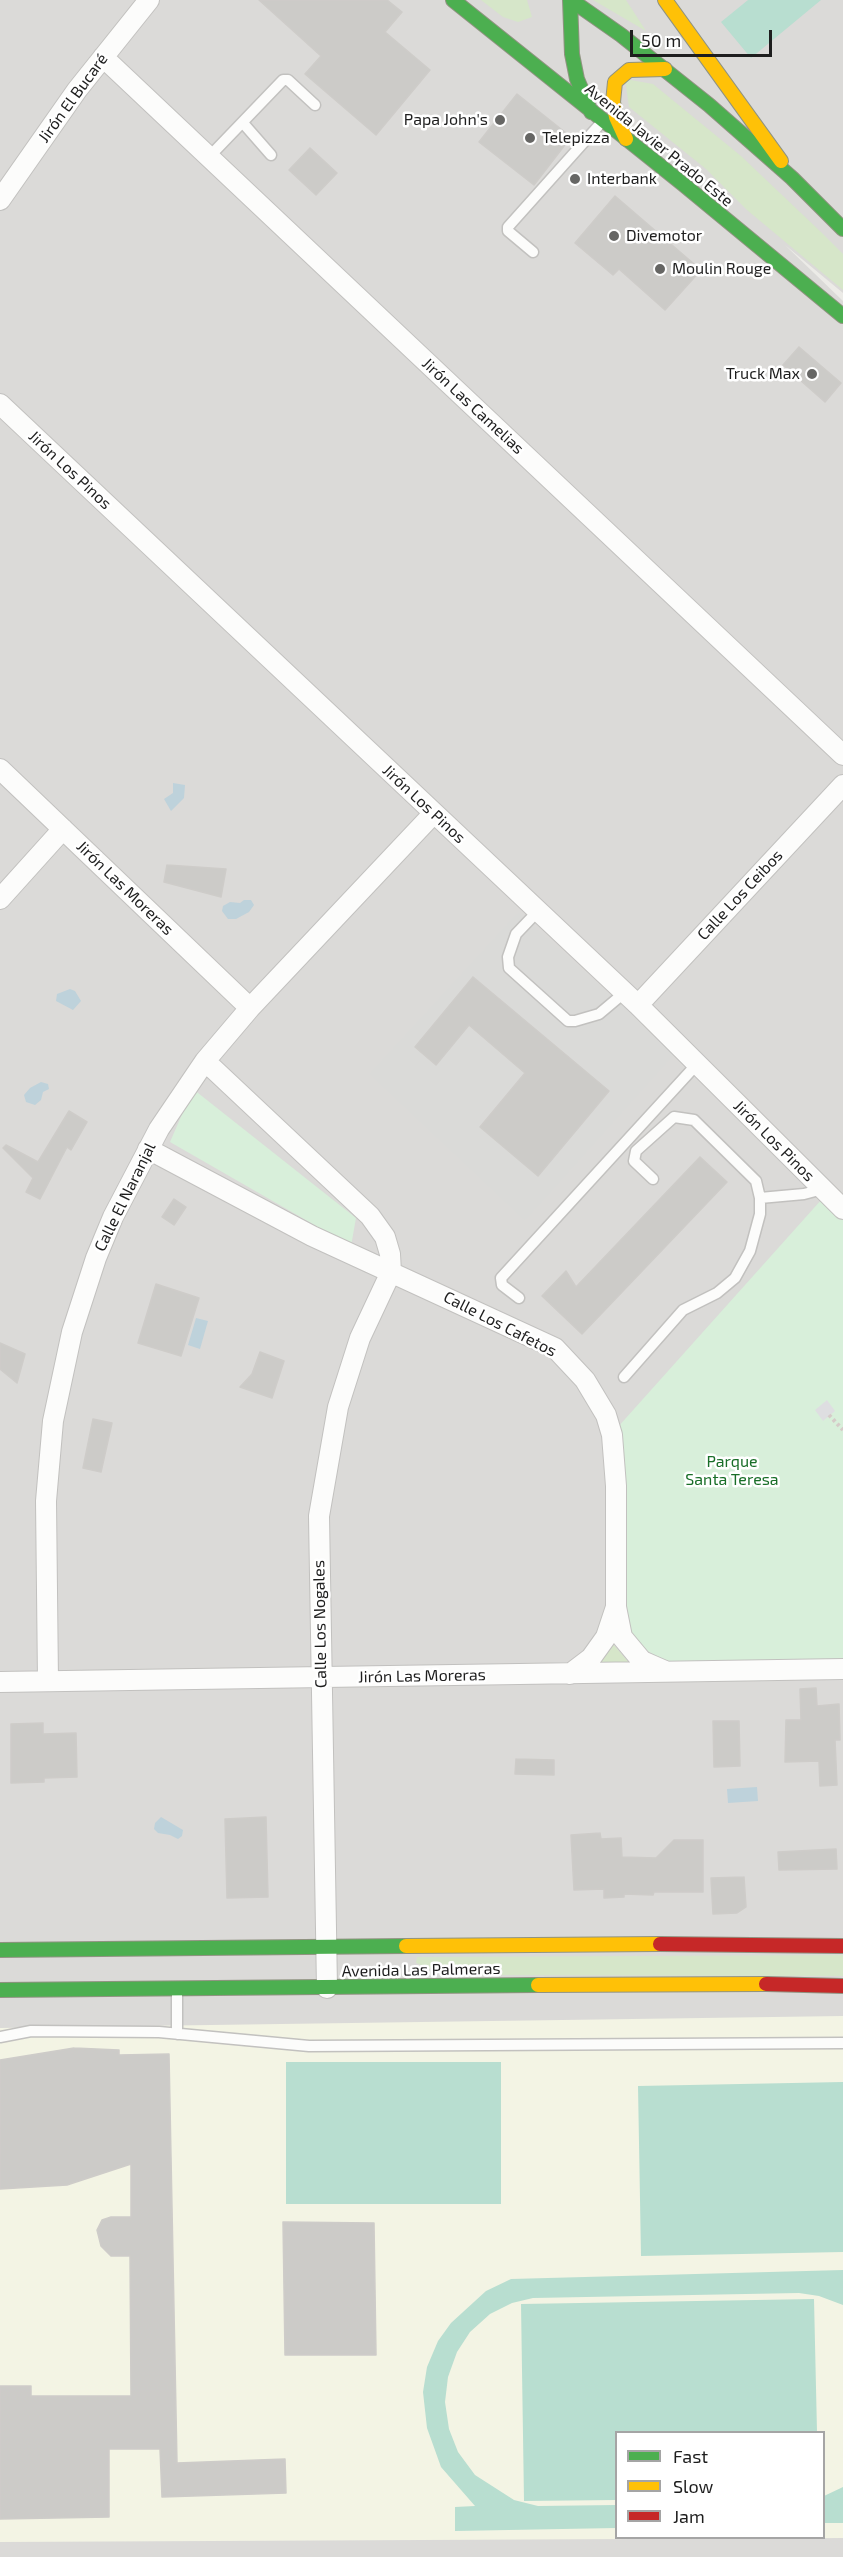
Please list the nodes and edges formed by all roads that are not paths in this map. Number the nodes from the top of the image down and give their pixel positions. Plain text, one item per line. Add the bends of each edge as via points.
1 (149, 0) edge
2 (453, 0) edge
3 (571, 0) edge
4 (665, 0) edge
5 (103, 57) junction
6 (665, 69) junction
7 (315, 105) dead end
8 (591, 112) junction
9 (603, 121) junction
10 (243, 123) junction
11 (626, 140) junction
12 (271, 155) dead end
13 (209, 157) junction
14 (792, 178) junction
15 (0, 200) edge
16 (843, 228) edge
17 (533, 252) dead end
18 (843, 316) edge
19 (0, 404) edge
20 (843, 755) edge
21 (0, 769) edge
22 (843, 785) edge
23 (434, 813) junction
24 (63, 829) junction
25 (0, 899) edge
26 (538, 911) junction
27 (631, 999) junction
28 (250, 1008) junction
29 (205, 1061) junction
30 (697, 1064) junction
31 (147, 1149) junction
32 (653, 1179) dead end
33 (823, 1189) junction
34 (760, 1198) junction
35 (843, 1209) edge
36 (391, 1272) junction
37 (519, 1298) dead end
38 (624, 1377) dead end
39 (616, 1607) junction
40 (843, 1669) edge
41 (670, 1673) junction
42 (570, 1674) junction
43 (320, 1678) junction
44 (48, 1681) junction
45 (0, 1682) edge
46 (412, 1944) junction
47 (263, 1946) junction
48 (327, 1946) junction
49 (843, 1946) edge
50 (0, 1950) edge
51 (429, 1985) junction
52 (843, 1986) edge
53 (269, 1988) junction
54 (327, 1988) junction
55 (177, 1989) junction
56 (0, 1990) edge
57 (177, 2034) junction
58 (0, 2037) edge
59 (843, 2043) edge

1 - 5 street, Jirón El Bucaré
2 - 8 main road, Avenida Javier Prado Este
3 - 6 main road
3 - 8 main road via 572,54 577,79
4 - 14 main road
5 - 13 street, Jirón Las Camelias
5 - 15 street, Jirón El Bucaré
6 - 11 main road via 629,70 615,82 613,102
6 - 14 main road
7 - 10 lane via 288,80 283,80
8 - 9 main road, Avenida Javier Prado Este
9 - 11 main road, Avenida Javier Prado Este
9 - 17 lane via 508,227
10 - 12 lane
10 - 13 lane
11 - 18 main road, Avenida Javier Prado Este
13 - 20 street, Jirón Las Camelias
14 - 16 main road
19 - 23 street, Jirón Los Pinos
21 - 24 street, Jirón Las Moreras
22 - 27 street, Calle Los Ceibos
23 - 26 street, Jirón Los Pinos
23 - 28 street, Calle El Naranjal
24 - 25 street
24 - 28 street, Jirón Las Moreras
26 - 27 street, Jirón Los Pinos
26 - 27 lane via 516,934 508,957 509,968 568,1020 599,1014
27 - 30 street, Jirón Los Pinos
28 - 29 street, Calle El Naranjal
29 - 31 street, Calle El Naranjal
29 - 36 street via 370,1216 385,1237
30 - 33 street, Jirón Los Pinos
30 - 37 lane via 501,1278 502,1285
31 - 36 street, Calle Los Cafetos via 312,1236
31 - 44 street, Calle El Naranjal via 96,1258 61,1376 45,1501
32 - 34 lane via 633,1161 636,1151 674,1117 694,1120 756,1181
33 - 34 lane
33 - 35 street, Jirón Los Pinos
34 - 38 lane via 753,1242 735,1278 717,1293 683,1310
36 - 39 street, Calle Los Cafetos via 555,1348 585,1380 606,1415 612,1435
36 - 43 street, Calle Los Nogales via 360,1338 338,1407 319,1516
39 - 41 street, Calle Los Cafetos via 622,1637 642,1661
39 - 42 street, Calle Los Cafetos via 606,1637 591,1658
40 - 41 street, Jirón Las Moreras
41 - 42 street, Jirón Las Moreras
42 - 43 street, Jirón Las Moreras
43 - 44 street, Jirón Las Moreras
43 - 48 street, Calle Los Nogales
44 - 45 street, Jirón Las Moreras
46 - 48 main road, Avenida Las Palmeras
46 - 49 main road, Avenida Las Palmeras
46 - 51 main road via 408,1954 410,1969
47 - 48 main road, Avenida Las Palmeras
47 - 50 main road, Avenida Las Palmeras
47 - 53 main road via 278,1966 276,1981
48 - 54 street, Calle Los Nogales
51 - 52 main road, Avenida Las Palmeras
51 - 54 main road, Avenida Las Palmeras
53 - 54 main road, Avenida Las Palmeras
53 - 55 main road, Avenida Las Palmeras
55 - 56 main road, Avenida Las Palmeras
55 - 57 lane
57 - 58 lane via 31,2031
57 - 59 lane via 309,2046

